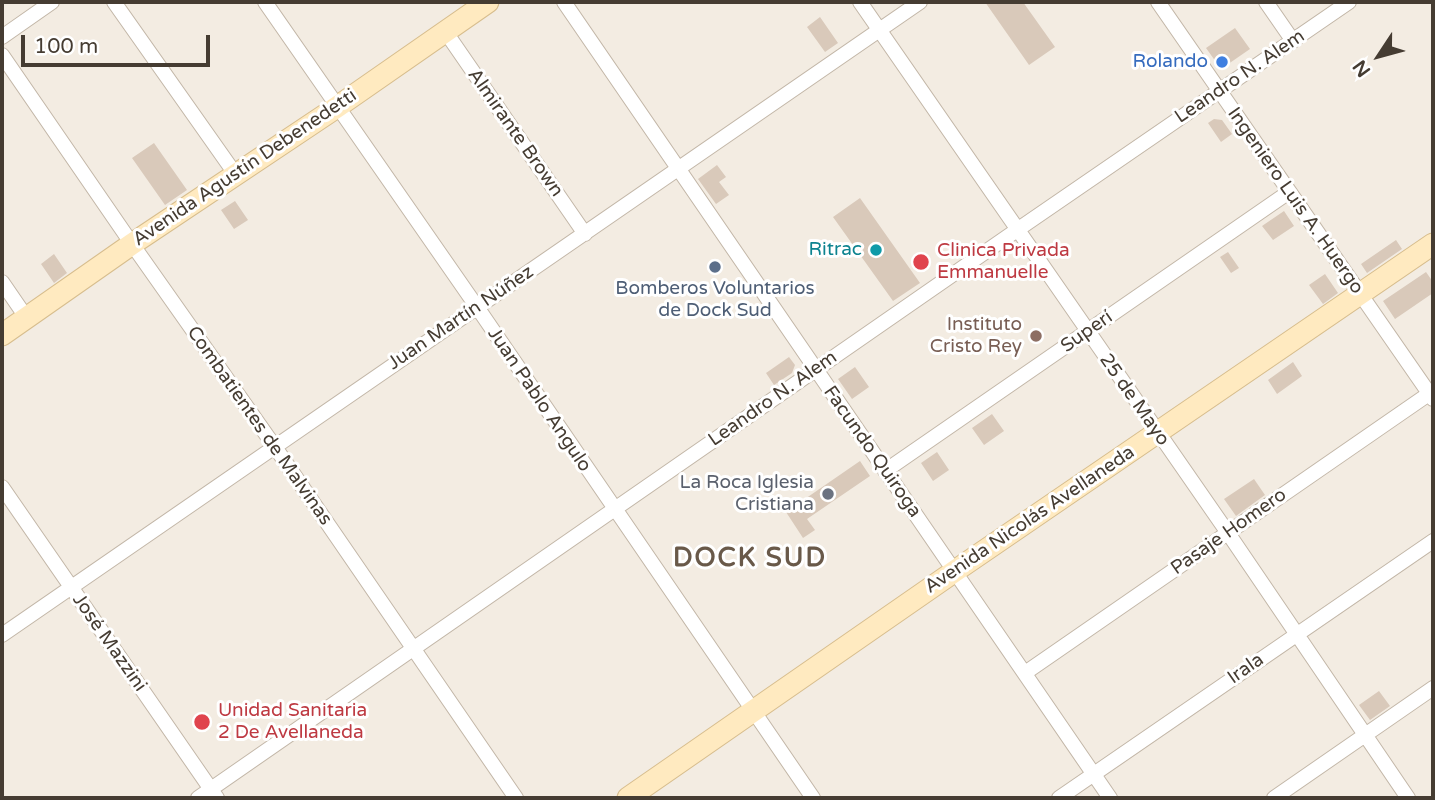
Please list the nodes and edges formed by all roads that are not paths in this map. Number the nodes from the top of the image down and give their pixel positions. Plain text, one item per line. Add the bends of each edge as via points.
1 (52, 2) edge
2 (114, 2) edge
3 (265, 2) edge
4 (488, 2) edge
5 (564, 2) edge
6 (860, 2) edge
7 (920, 2) edge
8 (1158, 2) edge
9 (1266, 2) edge
10 (1349, 2) edge
11 (880, 30) junction
12 (445, 31) junction
13 (2, 37) edge
14 (1293, 41) junction
15 (2, 55) edge
16 (1219, 91) junction
17 (337, 107) junction
18 (678, 169) junction
19 (236, 175) junction
20 (1289, 192) junction
21 (1017, 230) junction
22 (584, 234) junction
23 (132, 244) junction
24 (1433, 244) edge
25 (2, 282) edge
26 (1360, 294) junction
27 (477, 307) junction
28 (26, 317) junction
29 (1087, 332) junction
30 (2, 335) edge
31 (816, 370) junction
32 (1432, 394) edge
33 (1157, 433) junction
34 (275, 447) junction
35 (885, 471) junction
36 (2, 487) edge
37 (614, 510) junction
38 (1228, 533) junction
39 (1433, 541) edge
40 (955, 571) junction
41 (71, 587) junction
42 (1297, 634) junction
43 (2, 635) edge
44 (413, 648) junction
45 (1024, 673) junction
46 (1433, 688) edge
47 (753, 710) junction
48 (1365, 735) junction
49 (1094, 774) junction
50 (209, 795) edge
51 (516, 798) edge
52 (628, 798) edge
53 (813, 798) edge
54 (1059, 798) edge
55 (1110, 798) edge
56 (1274, 798) edge
57 (1408, 798) edge

1 - 13 street
2 - 19 street
3 - 17 street, Juan Pablo Angulo
4 - 12 main road, Avenida Agustín Debenedetti
5 - 18 street, Facundo Quiroga
6 - 11 street, 25 de Mayo
7 - 11 street, Juan Martín Núñez
8 - 16 street, Ingeniero Luis A. Huergo
9 - 14 street
10 - 14 street, Leandro N. Alem
11 - 18 street, Juan Martín Núñez
11 - 21 street, 25 de Mayo
12 - 17 main road, Avenida Agustín Debenedetti
12 - 22 street, Almirante Brown
14 - 16 street, Leandro N. Alem
15 - 23 street, Combatientes de Malvinas
16 - 20 street, Ingeniero Luis A. Huergo
16 - 21 street, Leandro N. Alem
17 - 19 main road, Avenida Agustín Debenedetti
17 - 27 street, Juan Pablo Angulo
18 - 22 street, Juan Martín Núñez
18 - 31 street, Facundo Quiroga
19 - 23 main road, Avenida Agustín Debenedetti
20 - 26 street, Ingeniero Luis A. Huergo
20 - 29 street, Superí
21 - 29 street, 25 de Mayo
21 - 31 street, Leandro N. Alem
22 - 27 street, Juan Martín Núñez
23 - 28 main road, Avenida Agustín Debenedetti
23 - 34 street, Combatientes de Malvinas
24 - 26 main road, Avenida Nicolás Avellaneda
25 - 28 street
26 - 32 street, Ingeniero Luis A. Huergo
26 - 33 main road, Avenida Nicolás Avellaneda
27 - 34 street, Juan Martín Núñez
27 - 37 street, Juan Pablo Angulo
28 - 30 main road, Avenida Agustín Debenedetti
29 - 33 street, 25 de Mayo
29 - 35 street, Superí
31 - 35 street, Facundo Quiroga
31 - 37 street, Leandro N. Alem
32 - 38 street, Pasaje Homero
33 - 38 street, 25 de Mayo
33 - 40 main road, Avenida Nicolás Avellaneda
34 - 41 street, Juan Martín Núñez
34 - 44 street, Combatientes de Malvinas
35 - 40 street, Facundo Quiroga
36 - 41 street, José Mazzini
37 - 44 street, Leandro N. Alem
37 - 47 street, Juan Pablo Angulo
38 - 42 street, 25 de Mayo
38 - 45 street, Pasaje Homero
39 - 42 street, Irala
40 - 45 street, Facundo Quiroga
40 - 47 main road, Avenida Nicolás Avellaneda
41 - 43 street, Juan Martín Núñez
41 - 50 street, José Mazzini
42 - 48 street, 25 de Mayo
42 - 49 street, Irala
44 - 50 street, Leandro N. Alem
44 - 51 street, Combatientes de Malvinas
45 - 49 street, Facundo Quiroga
46 - 48 street
47 - 52 main road, Avenida Nicolás Avellaneda
47 - 53 street, Juan Pablo Angulo
48 - 56 street
48 - 57 street, 25 de Mayo
49 - 54 street, Irala
49 - 55 street, Facundo Quiroga

